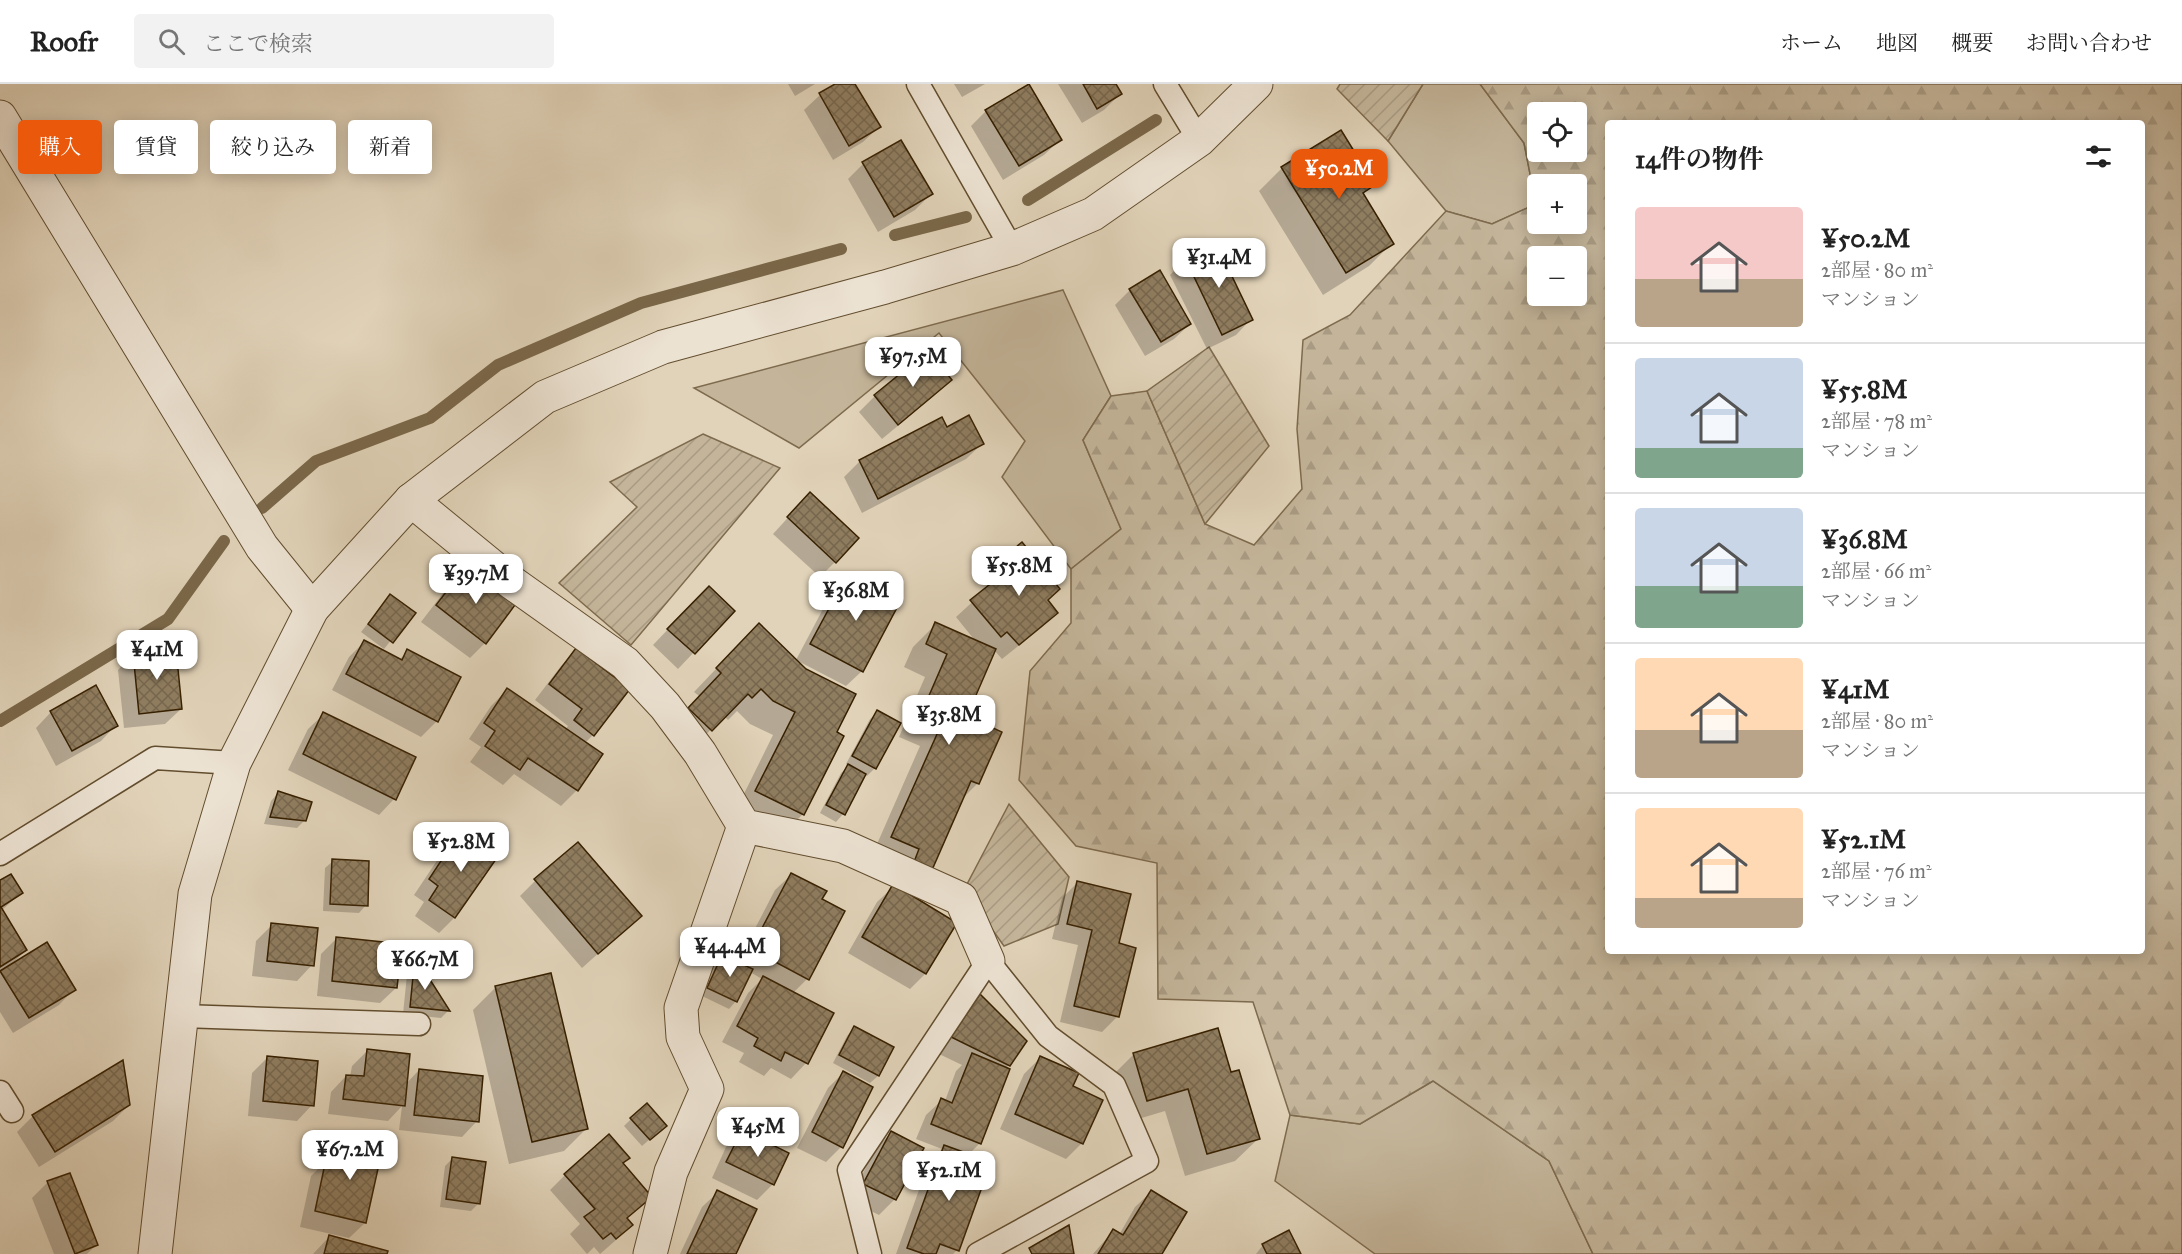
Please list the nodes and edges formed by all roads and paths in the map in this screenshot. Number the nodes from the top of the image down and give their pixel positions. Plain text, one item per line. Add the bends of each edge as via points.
1 (918, 84) edge
2 (1165, 84) edge
3 (1256, 84) edge
4 (0, 117) edge
5 (1199, 140) junction
6 (1012, 249) junction
7 (411, 500) junction
8 (312, 609) junction
9 (234, 763) junction
10 (744, 826) junction
11 (0, 854) edge
12 (988, 961) junction
13 (182, 1016) junction
14 (419, 1024) dead end
15 (0, 1092) edge
16 (12, 1112) dead end
17 (155, 1254) edge
18 (650, 1254) edge
19 (870, 1254) edge
20 (978, 1254) edge

1 - 6 lane
2 - 5 lane
3 - 5 street
4 - 8 street via 262,547
5 - 6 street via 1093,214
6 - 7 street via 663,346 545,397
7 - 8 street
7 - 10 street via 511,582 625,663 665,706 700,753
8 - 9 street
9 - 11 lane via 155,758
9 - 13 street via 195,894
10 - 12 street via 843,846 961,899
10 - 18 street via 681,1008 683,1037 707,1089 671,1172
12 - 19 lane via 849,1170
12 - 20 lane via 1048,1036 1114,1085 1147,1161
13 - 14 lane
13 - 17 street
15 - 16 lane

